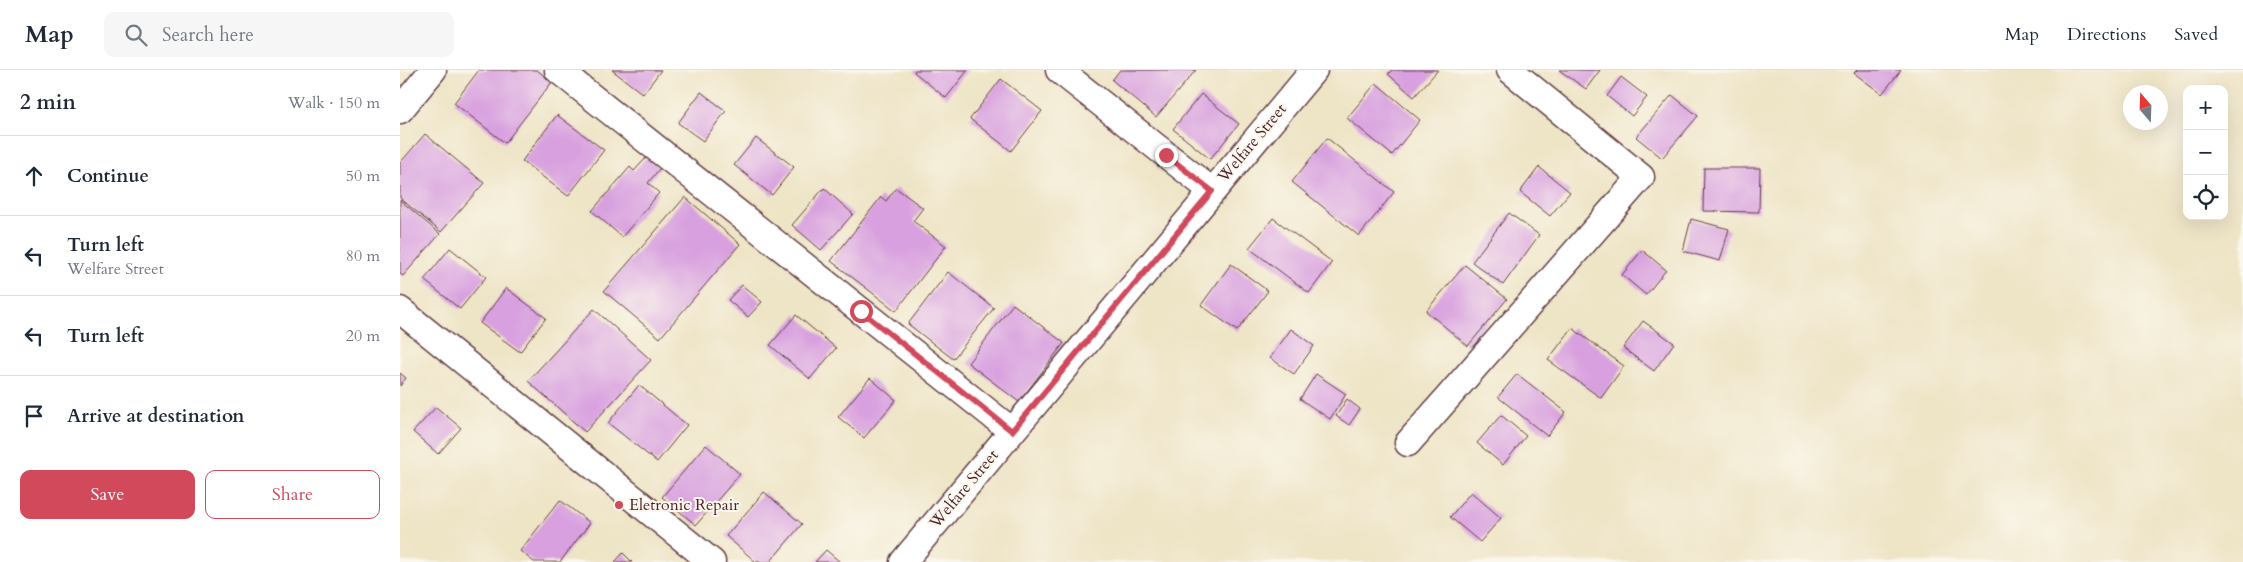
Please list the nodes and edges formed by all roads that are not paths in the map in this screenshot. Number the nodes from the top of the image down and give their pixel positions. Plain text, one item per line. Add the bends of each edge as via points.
1 (433, 70) edge
2 (558, 70) edge
3 (1059, 70) edge
4 (1314, 70) edge
5 (1510, 70) edge
6 (400, 110) edge
7 (1212, 191) junction
8 (400, 310) edge
9 (1012, 431) junction
10 (1408, 442) dead end
11 (712, 562) edge
12 (903, 562) edge

1 - 6 street
2 - 9 street
3 - 7 street
4 - 7 street, Welfare Street
5 - 10 street via 1641,177
7 - 9 street, Welfare Street
8 - 11 street
9 - 12 street, Welfare Street

